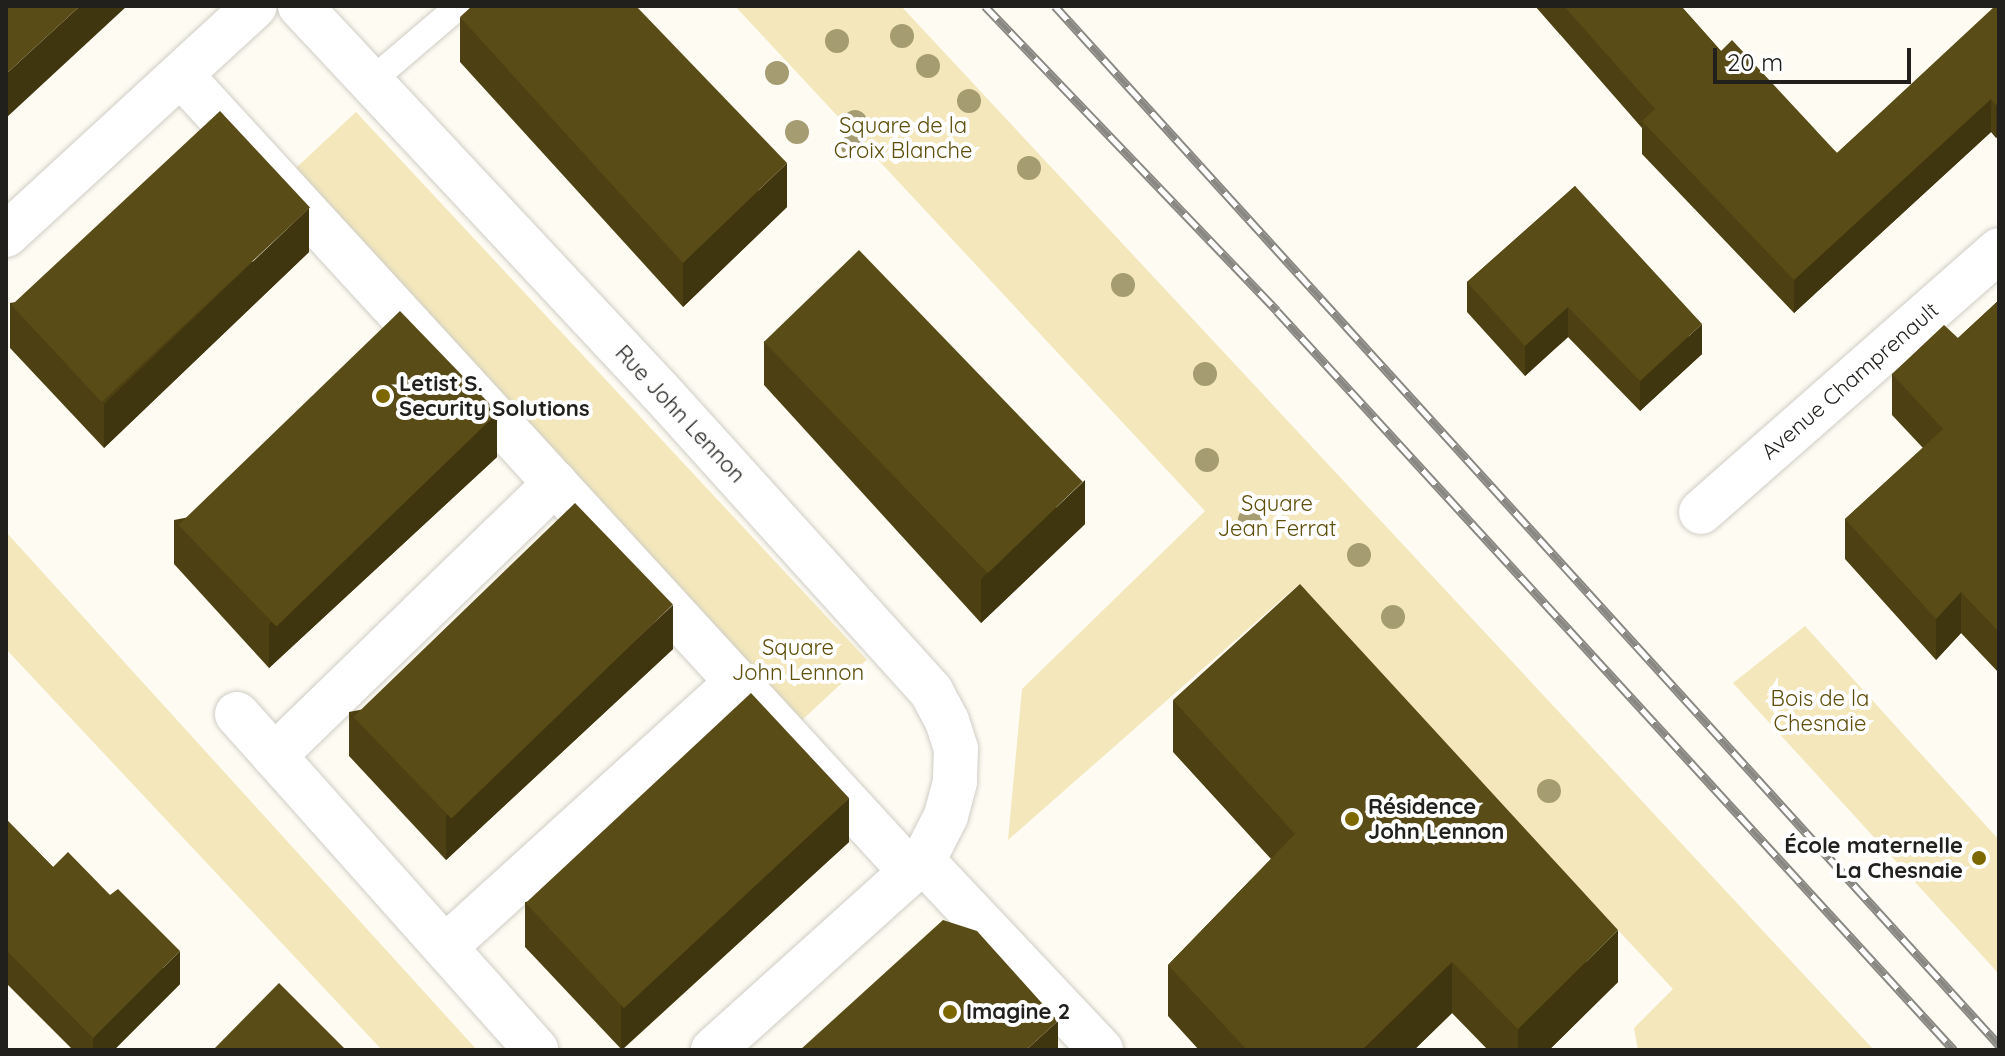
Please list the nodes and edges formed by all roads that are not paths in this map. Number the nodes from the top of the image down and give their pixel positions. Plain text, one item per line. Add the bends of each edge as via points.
1 (255, 6) edge
2 (300, 6) edge
3 (459, 6) edge
4 (181, 75) junction
5 (370, 82) junction
6 (6, 235) edge
7 (1999, 250) edge
8 (556, 483) junction
9 (1701, 512) dead end
10 (737, 682) junction
11 (237, 714) dead end
12 (274, 756) junction
13 (917, 866) junction
14 (445, 947) junction
15 (536, 1050) edge
16 (713, 1050) edge
17 (1101, 1050) edge

1 - 4 street
2 - 5 street, Rue John Lennon
3 - 5 lane
4 - 6 street
4 - 8 street
5 - 13 street, Rue John Lennon via 931,691 956,749 955,782 946,816
7 - 9 street, Avenue Champrenault
8 - 10 street
8 - 12 street
10 - 13 street
10 - 14 street
11 - 12 street
12 - 14 street
13 - 16 street
13 - 17 street
14 - 15 street

